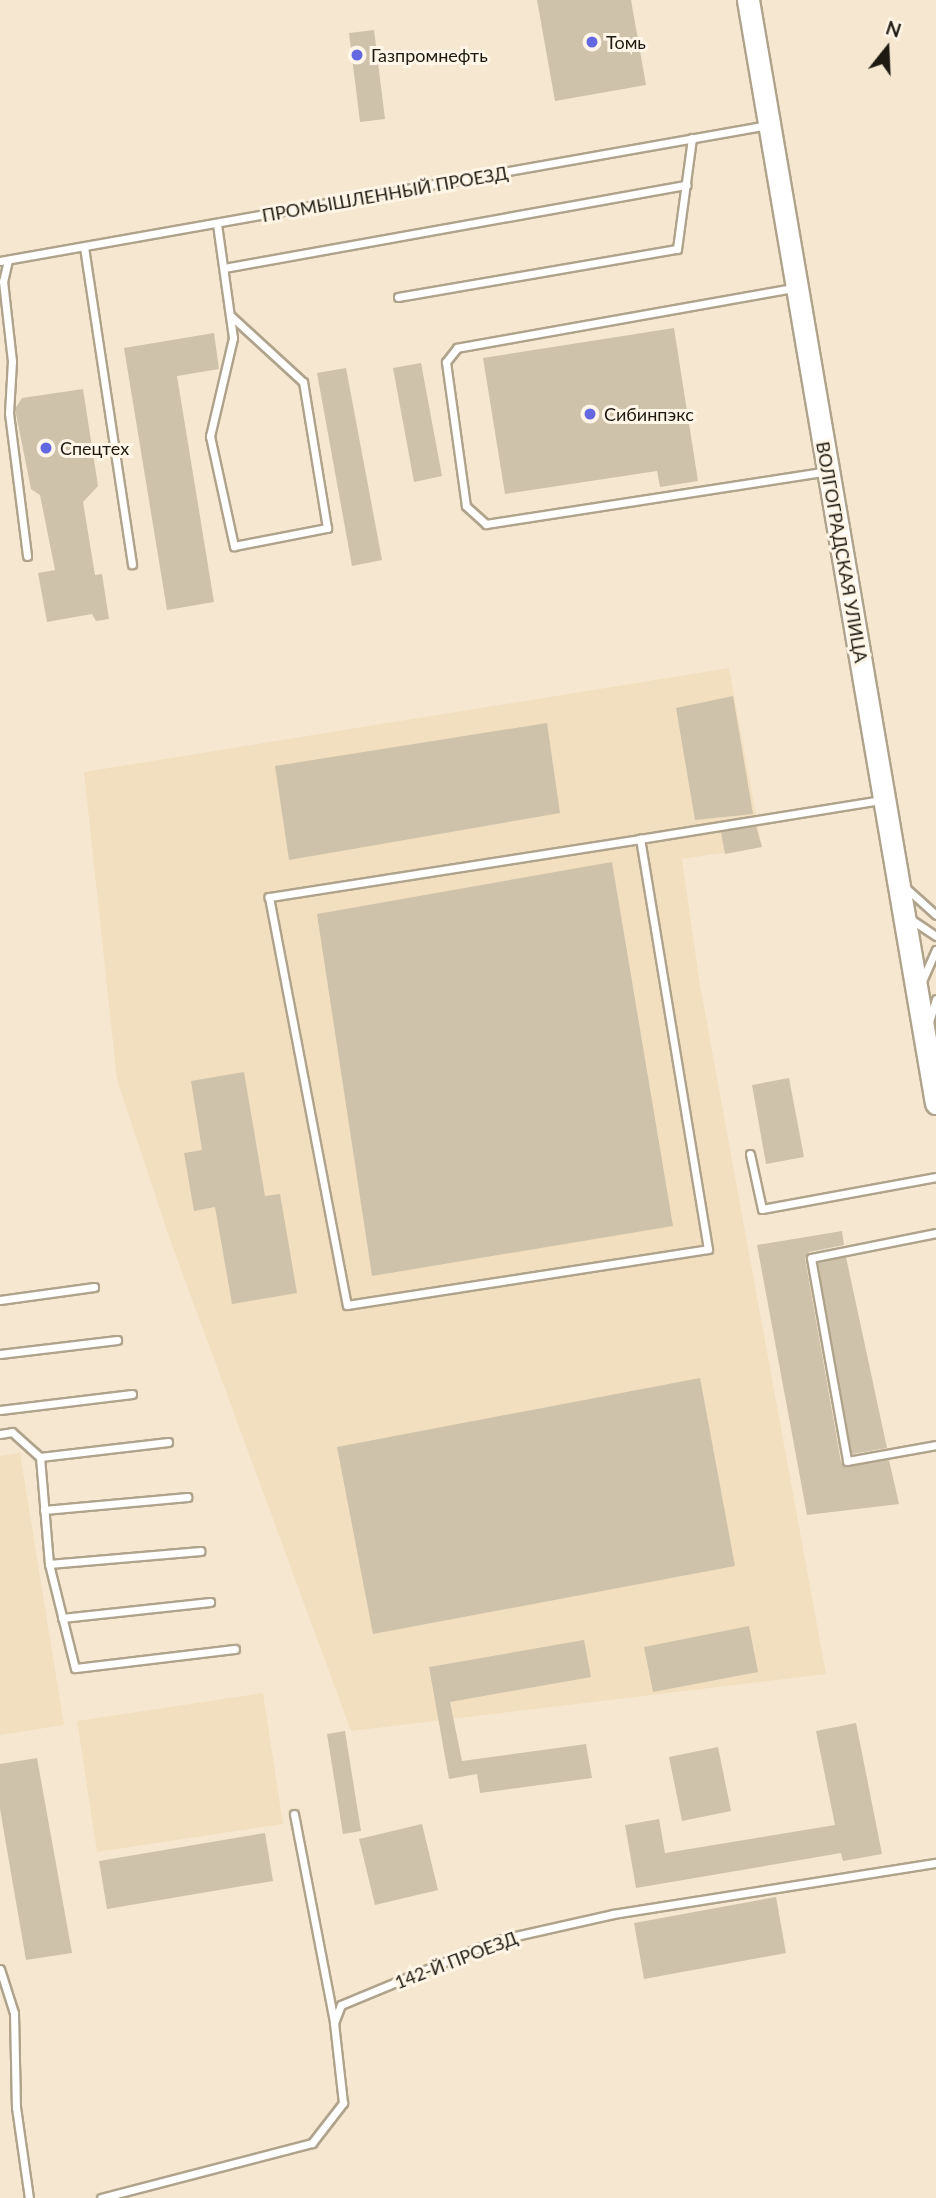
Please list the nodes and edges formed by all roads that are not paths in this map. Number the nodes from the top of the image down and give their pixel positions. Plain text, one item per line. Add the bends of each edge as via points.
1 (748, 0) edge
2 (769, 125) junction
3 (692, 138) junction
4 (687, 185) junction
5 (217, 224) junction
6 (85, 247) junction
7 (4, 260) edge
8 (224, 268) junction
9 (797, 288) junction
10 (398, 297) dead end
11 (230, 316) junction
12 (828, 471) junction
13 (27, 556) dead end
14 (132, 564) dead end
15 (884, 799) junction
16 (640, 839) junction
17 (897, 871) junction
18 (904, 913) junction
19 (936, 915) edge
20 (936, 936) edge
21 (936, 950) edge
22 (928, 1003) edge
23 (936, 1103) edge
24 (750, 1154) dead end
25 (936, 1177) edge
26 (936, 1233) edge
27 (94, 1287) dead end
28 (0, 1300) edge
29 (117, 1340) dead end
30 (0, 1354) edge
31 (132, 1394) dead end
32 (0, 1410) edge
33 (0, 1434) edge
34 (168, 1442) dead end
35 (936, 1445) edge
36 (40, 1457) junction
37 (187, 1497) dead end
38 (44, 1510) junction
39 (200, 1551) dead end
40 (49, 1564) junction
41 (210, 1602) dead end
42 (62, 1618) junction
43 (235, 1649) dead end
44 (294, 1814) dead end
45 (936, 1863) edge
46 (0, 1969) edge
47 (334, 2023) junction
48 (29, 2198) edge
49 (101, 2198) edge

1 - 2 main road, ВОЛГОГРАДСКАЯ УЛИЦА
2 - 3 lane, ПРОМЫШЛЕННЫЙ ПРОЕЗД
2 - 9 main road, ВОЛГОГРАДСКАЯ УЛИЦА
3 - 4 lane
3 - 5 lane, ПРОМЫШЛЕННЫЙ ПРОЕЗД
4 - 8 lane
4 - 10 lane via 677,249
5 - 6 lane, ПРОМЫШЛЕННЫЙ ПРОЕЗД
5 - 8 lane
6 - 7 lane, ПРОМЫШЛЕННЫЙ ПРОЕЗД
6 - 14 lane
7 - 13 lane via 12,361 9,414
8 - 11 lane
9 - 12 main road, ВОЛГОГРАДСКАЯ УЛИЦА
9 - 12 lane via 457,348 446,362 466,506 486,524
11 - 11 lane via 233,338 210,436 234,546 327,528 303,382
12 - 15 main road, ВОЛГОГРАДСКАЯ УЛИЦА
15 - 16 lane
15 - 17 main road, ВОЛГОГРАДСКАЯ УЛИЦА
16 - 16 lane via 708,1249 347,1306 269,897
17 - 18 main road, ВОЛГОГРАДСКАЯ УЛИЦА
17 - 19 lane via 916,902
18 - 20 lane
18 - 22 main road, ВОЛГОГРАДСКАЯ УЛИЦА
21 - 22 lane via 922,982
22 - 23 main road, ВОЛГОГРАДСКАЯ УЛИЦА via 925,1040
24 - 25 lane via 762,1209
26 - 35 lane via 811,1258 847,1461
27 - 28 lane
29 - 30 lane
31 - 32 lane
33 - 36 lane via 12,1432
34 - 36 lane
36 - 38 lane
37 - 38 lane
38 - 40 lane
39 - 40 lane
40 - 42 lane
41 - 42 lane
42 - 43 lane via 75,1668
44 - 47 lane
45 - 47 lane, 142-Й ПРОЕЗД via 613,1914 498,1940 341,2005
46 - 48 lane via 14,2013 16,2107
47 - 49 lane via 343,2103 312,2143

